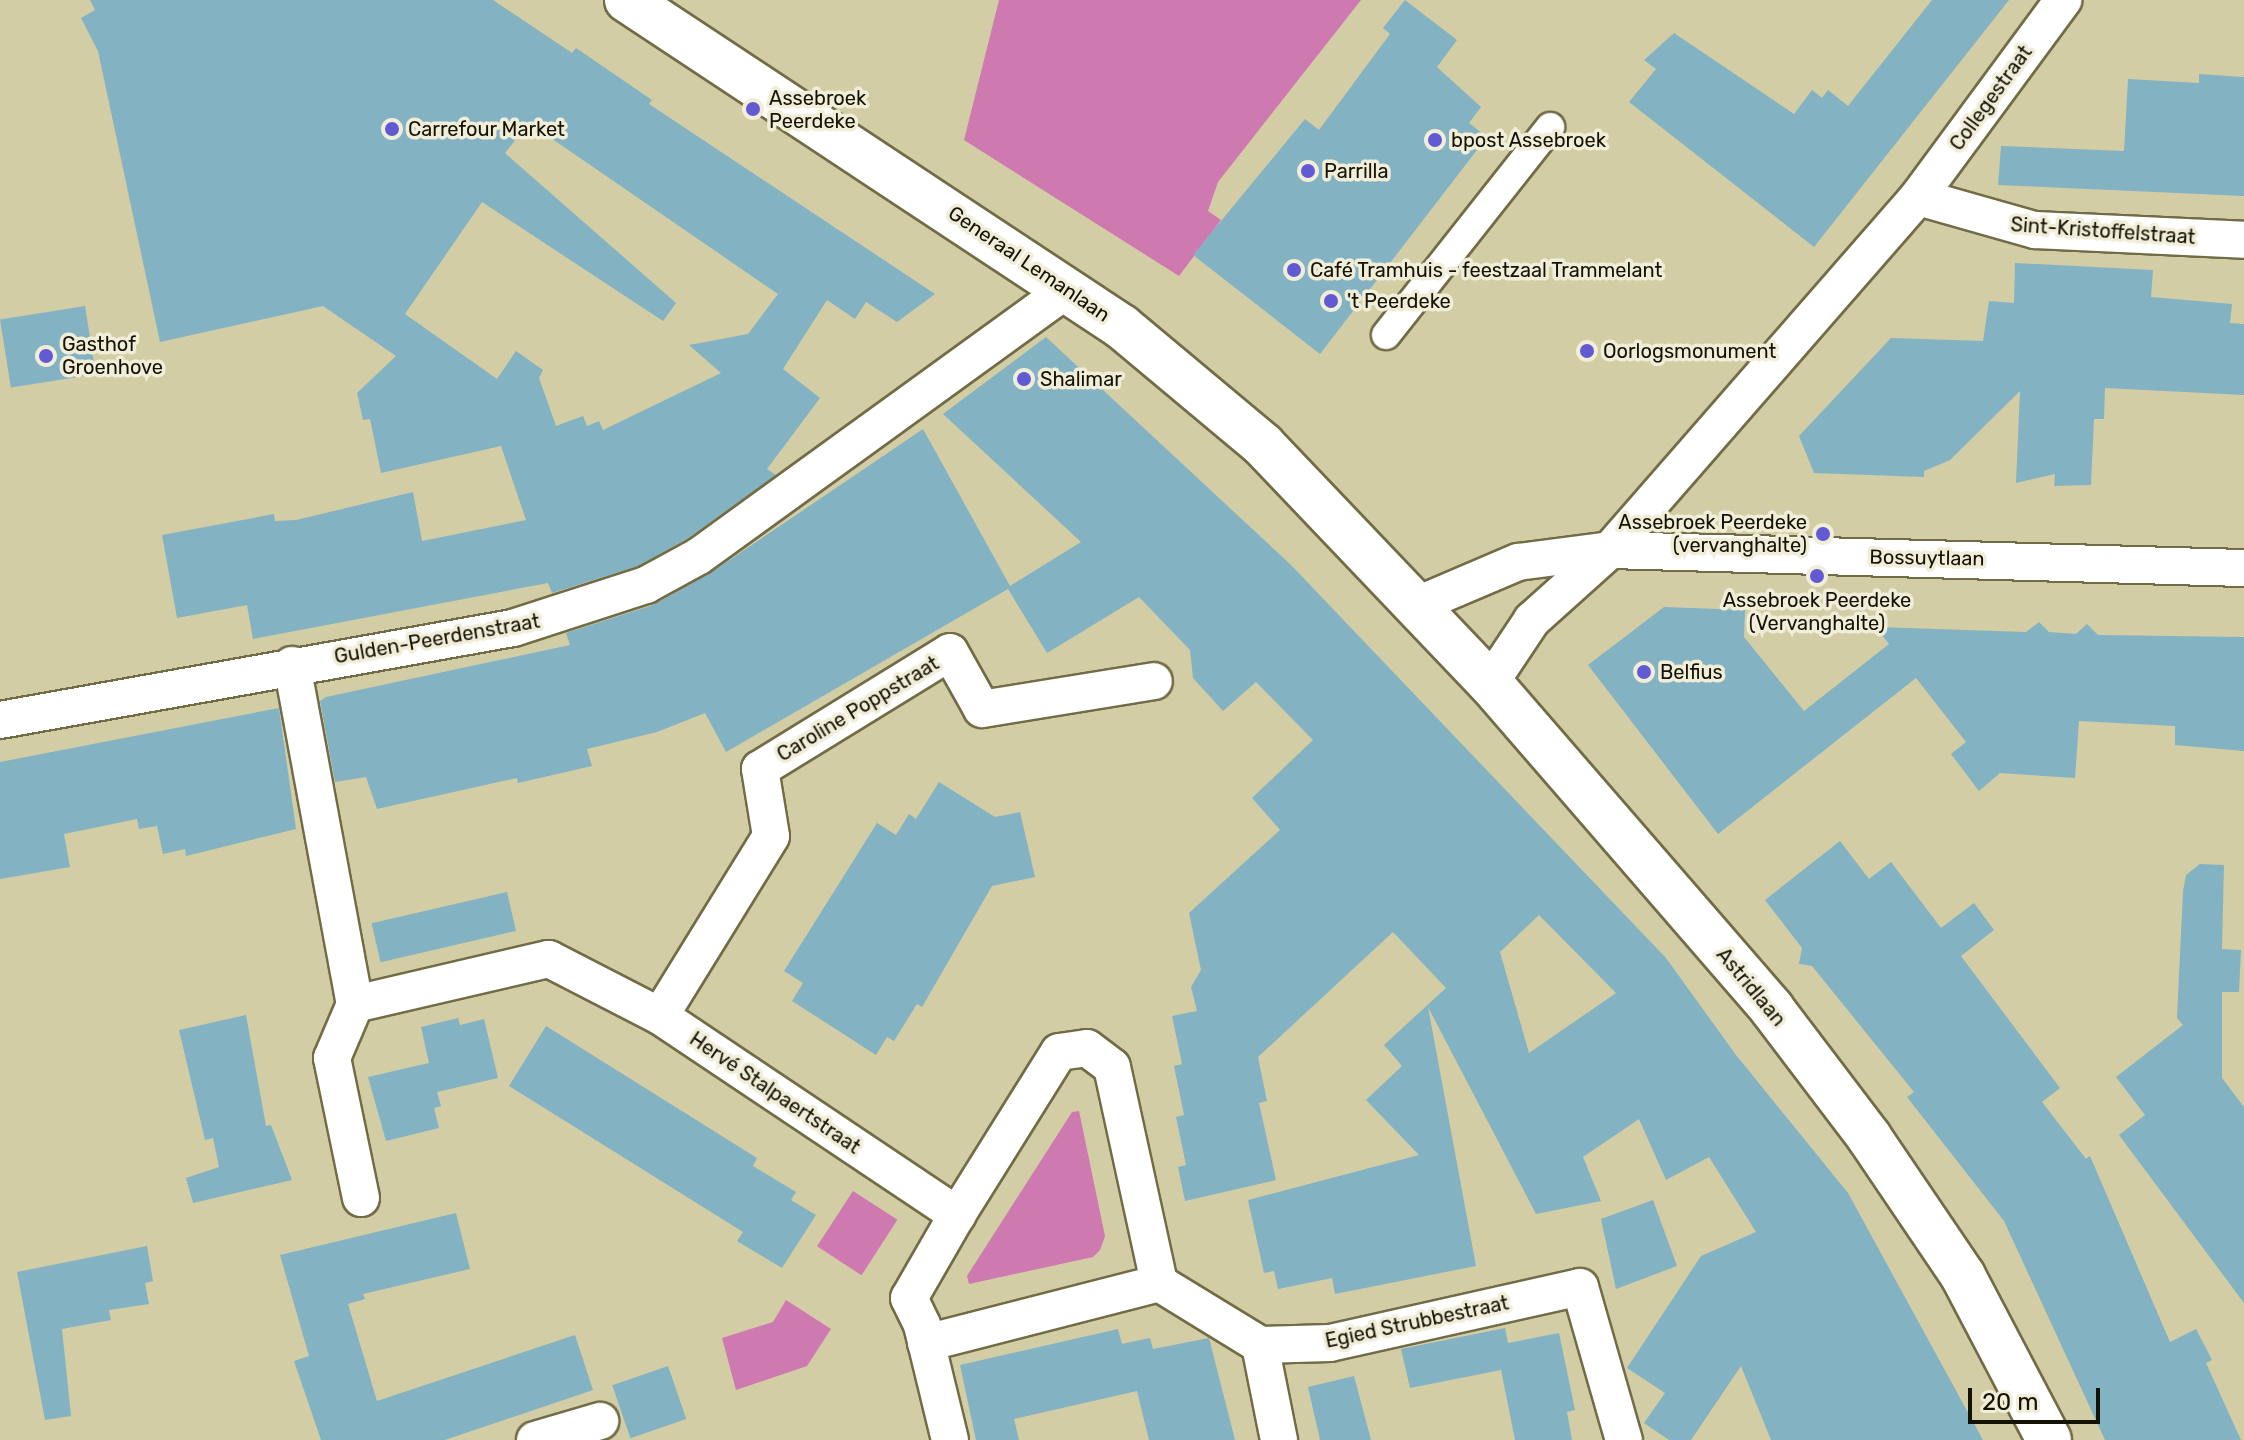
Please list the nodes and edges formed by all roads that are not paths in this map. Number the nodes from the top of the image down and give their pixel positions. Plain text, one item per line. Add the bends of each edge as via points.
1 (627, 0) edge
2 (2063, 0) edge
3 (1550, 127) dead end
4 (1918, 197) junction
5 (2244, 240) edge
6 (1068, 289) junction
7 (1386, 335) dead end
8 (1610, 550) junction
9 (2244, 568) edge
10 (1406, 591) junction
11 (292, 665) junction
12 (1154, 681) dead end
13 (1490, 683) junction
14 (0, 720) edge
15 (355, 1004) junction
16 (660, 1016) junction
17 (361, 1198) dead end
18 (957, 1215) junction
19 (1159, 1283) junction
20 (926, 1343) junction
21 (1260, 1345) junction
22 (600, 1421) dead end
23 (535, 1440) edge
24 (950, 1440) edge
25 (1279, 1440) edge
26 (1624, 1440) edge
27 (2049, 1440) edge

1 - 6 main road, Generaal Lemanlaan
2 - 4 street, Collegestraat
3 - 7 street
4 - 5 street, Sint-Kristoffelstraat via 2035,230
4 - 8 street, Collegestraat
6 - 10 main road, Generaal Lemanlaan via 1241,423
6 - 11 street, Gulden-Peerdenstraat via 699,556 646,585 513,628
8 - 9 street, Bossuytlaan
8 - 10 street, Bossuytlaan via 1518,562
8 - 13 street via 1532,620
10 - 13 main road, Astridlaan
11 - 14 street, Gulden-Peerdenstraat
11 - 15 street
12 - 16 street, Caroline Poppstraat via 982,709 950,652 760,769 771,836
13 - 27 main road, Astridlaan via 1772,1009 1869,1137 1963,1276
15 - 16 street, Hervé Stalpaertstraat via 549,959
15 - 17 street via 332,1058
16 - 18 street, Hervé Stalpaertstraat
18 - 19 street via 1059,1052 1087,1048 1112,1067
18 - 20 street via 909,1298
19 - 20 street
19 - 21 street
20 - 24 street
21 - 25 street
21 - 26 street, Egied Strubbestraat via 1330,1343 1580,1287
22 - 23 street

